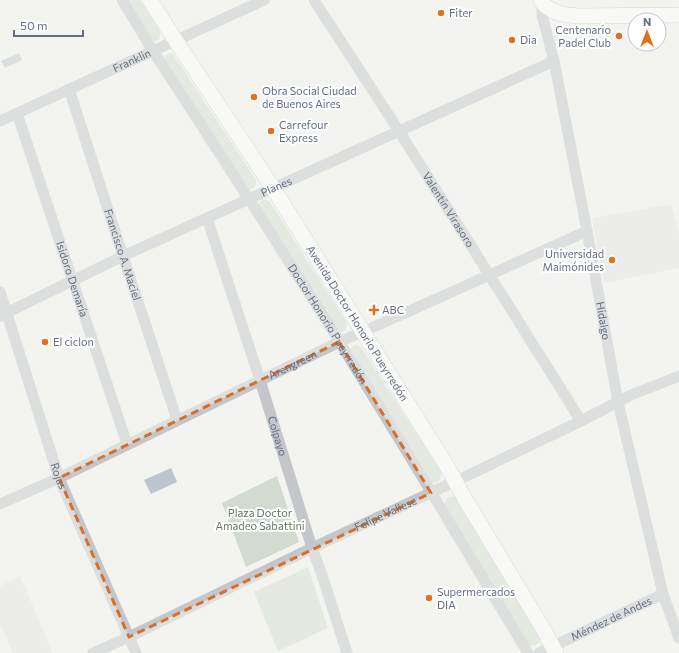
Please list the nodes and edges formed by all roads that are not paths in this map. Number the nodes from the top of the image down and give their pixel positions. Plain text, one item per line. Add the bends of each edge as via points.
1 (122, 0) edge
2 (150, 0) edge
3 (264, 0) edge
4 (314, 0) edge
5 (541, 1) edge
6 (679, 15) edge
7 (176, 41) junction
8 (153, 51) junction
9 (554, 61) junction
10 (69, 89) junction
11 (17, 114) junction
12 (0, 121) edge
13 (399, 131) junction
14 (273, 188) junction
15 (249, 199) junction
16 (208, 218) junction
17 (587, 231) junction
18 (123, 256) junction
19 (489, 275) junction
20 (72, 280) junction
21 (0, 292) edge
22 (3, 314) edge
23 (362, 332) junction
24 (339, 342) junction
25 (679, 376) edge
26 (260, 380) junction
27 (618, 402) junction
28 (177, 420) junction
29 (581, 421) junction
30 (127, 444) junction
31 (59, 478) junction
32 (455, 482) junction
33 (431, 493) junction
34 (0, 504) edge
35 (312, 548) junction
36 (663, 594) junction
37 (130, 637) junction
38 (679, 638) edge
39 (554, 650) edge
40 (93, 653) edge
41 (136, 653) edge
42 (347, 653) edge
43 (528, 653) edge
44 (539, 653) edge

1 - 8 street, Doctor Honorio Pueyrredón
2 - 7 main road, Avenida Doctor Honorio Pueyrredón
3 - 7 street, Franklin
4 - 13 street, Valentín Virasoro
5 - 6 main road via 564,15
5 - 9 street, Hidalgo
7 - 8 street, Franklin
7 - 14 main road, Avenida Doctor Honorio Pueyrredón
8 - 10 street, Franklin
8 - 15 street, Doctor Honorio Pueyrredón
9 - 13 street, Planes
9 - 17 street, Hidalgo
10 - 11 street, Franklin
10 - 18 street, Francisco A. Maciel
11 - 12 street, Franklin
11 - 20 street, Isidoro Demaría
13 - 14 street, Planes
13 - 19 street, Valentín Virasoro
14 - 15 street, Planes
14 - 23 main road, Avenida Doctor Honorio Pueyrredón
15 - 16 street, Planes
15 - 24 street, Doctor Honorio Pueyrredón
16 - 18 street, Planes
16 - 26 street, Colpayo
17 - 19 street, Arengreen
17 - 27 street, Hidalgo
18 - 20 street, Planes
18 - 28 street, Francisco A. Maciel
19 - 23 street, Arengreen
19 - 29 street, Valentín Virasoro
20 - 22 street, Planes
20 - 30 street, Isidoro Demaría
21 - 22 street, Rojas
22 - 31 street, Rojas
23 - 24 street, Arengreen
23 - 32 main road, Avenida Doctor Honorio Pueyrredón
24 - 26 street, Arengreen
24 - 33 street, Doctor Honorio Pueyrredón
25 - 27 street, Felipe Vallese
26 - 28 street, Arengreen
26 - 35 street, Colpayo
27 - 29 street, Felipe Vallese
27 - 36 street, Hidalgo
28 - 30 street, Arengreen
29 - 32 street, Felipe Vallese
30 - 31 street, Arengreen
31 - 34 street, Arengreen
31 - 37 street, Rojas
32 - 33 street, Felipe Vallese
32 - 39 main road, Avenida Doctor Honorio Pueyrredón
33 - 35 street, Felipe Vallese
33 - 43 street, Doctor Honorio Pueyrredón
35 - 37 street, Felipe Vallese
35 - 42 street, Colpayo
36 - 38 street, Hidalgo
36 - 39 street, Méndez de Andes
37 - 40 street, Felipe Vallese
37 - 41 street, Rojas
39 - 44 street, Méndez de Andes

